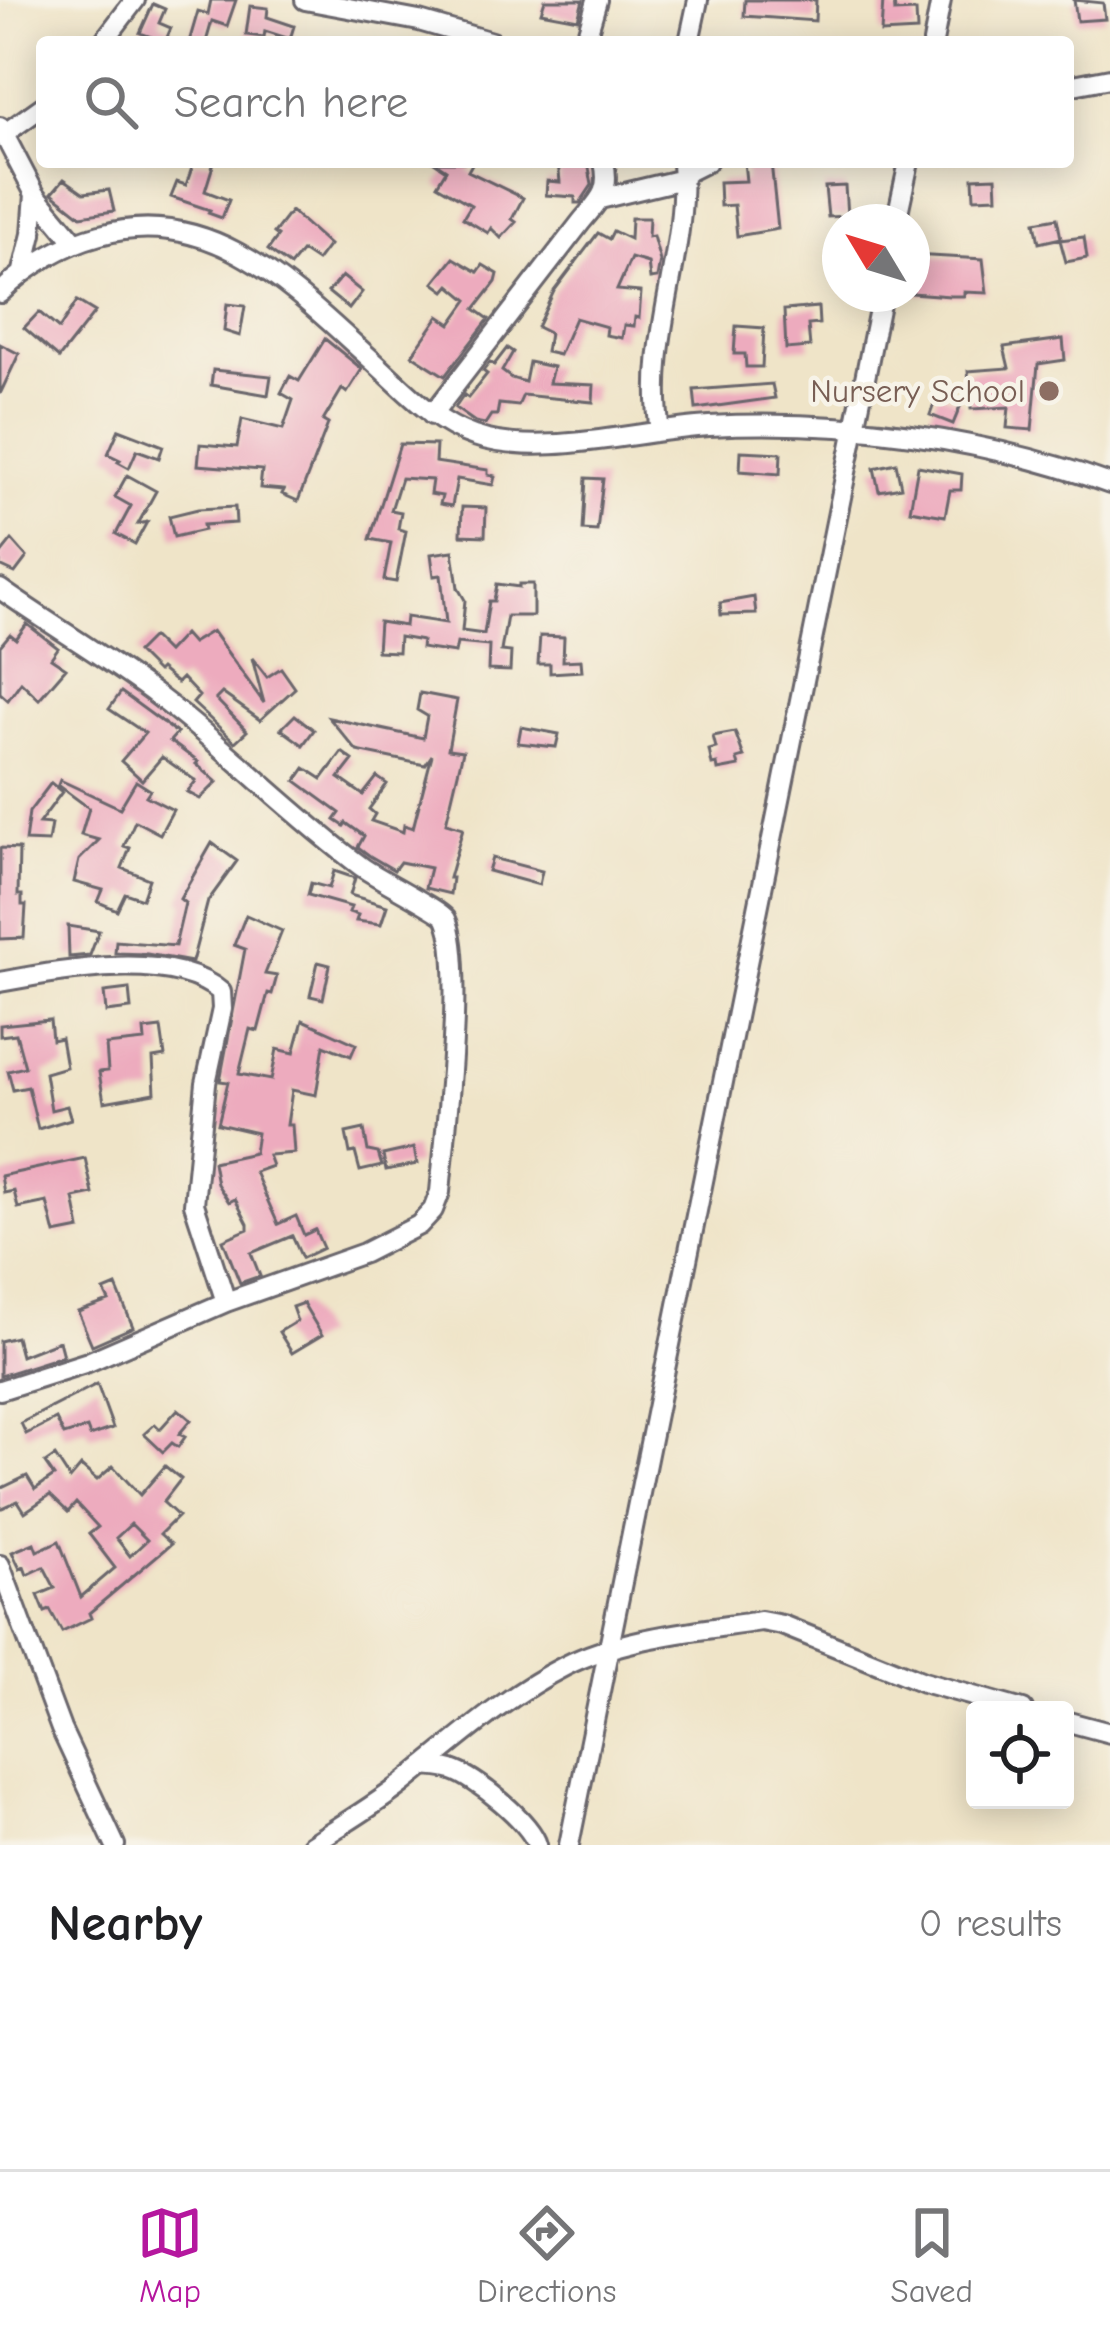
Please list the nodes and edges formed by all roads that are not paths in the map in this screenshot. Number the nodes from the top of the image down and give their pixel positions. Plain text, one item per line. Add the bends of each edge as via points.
1 (135, 0) edge
2 (305, 0) edge
3 (597, 0) edge
4 (698, 0) edge
5 (941, 0) edge
6 (108, 36) edge
7 (472, 36) edge
8 (587, 36) edge
9 (690, 36) edge
10 (934, 36) edge
11 (1110, 78) edge
12 (1074, 85) edge
13 (36, 110) edge
14 (2, 130) edge
15 (605, 168) edge
16 (907, 168) edge
17 (683, 172) edge
18 (35, 194) junction
19 (604, 198) junction
20 (900, 204) edge
21 (75, 242) junction
22 (23, 271) junction
23 (0, 293) edge
24 (878, 312) edge
25 (432, 415) junction
26 (855, 428) junction
27 (660, 431) junction
28 (1110, 484) edge
29 (0, 589) edge
30 (0, 982) edge
31 (226, 1302) junction
32 (0, 1390) edge
33 (0, 1565) edge
34 (10, 1620) edge
35 (608, 1649) junction
36 (991, 1701) edge
37 (1074, 1723) edge
38 (1110, 1732) edge
39 (453, 1740) junction
40 (424, 1766) junction
41 (456, 1770) junction
42 (115, 1845) edge
43 (310, 1845) edge
44 (537, 1845) edge
45 (569, 1845) edge

1 - 6 street
2 - 7 street
3 - 8 street
4 - 9 street
5 - 10 street
11 - 12 street
13 - 14 street
14 - 18 street
15 - 19 street
16 - 20 street
17 - 19 street
17 - 27 street via 654,393
18 - 21 street
18 - 22 street
19 - 25 street
21 - 22 street
21 - 25 street via 121,229 182,230 251,258
22 - 23 street
24 - 26 street
25 - 27 street via 475,437 514,443
26 - 27 street
26 - 28 street via 960,443
26 - 35 street
29 - 31 street via 159,697 325,839 383,882 442,911 449,925 451,1055 433,1210 364,1253
30 - 31 street via 153,968 221,992 194,1204
31 - 32 street
33 - 34 street
34 - 42 street
35 - 36 street via 761,1621
35 - 39 street via 567,1664
35 - 45 street
37 - 38 street
39 - 40 street
39 - 41 street
40 - 41 street
40 - 43 street
41 - 44 street via 520,1817

